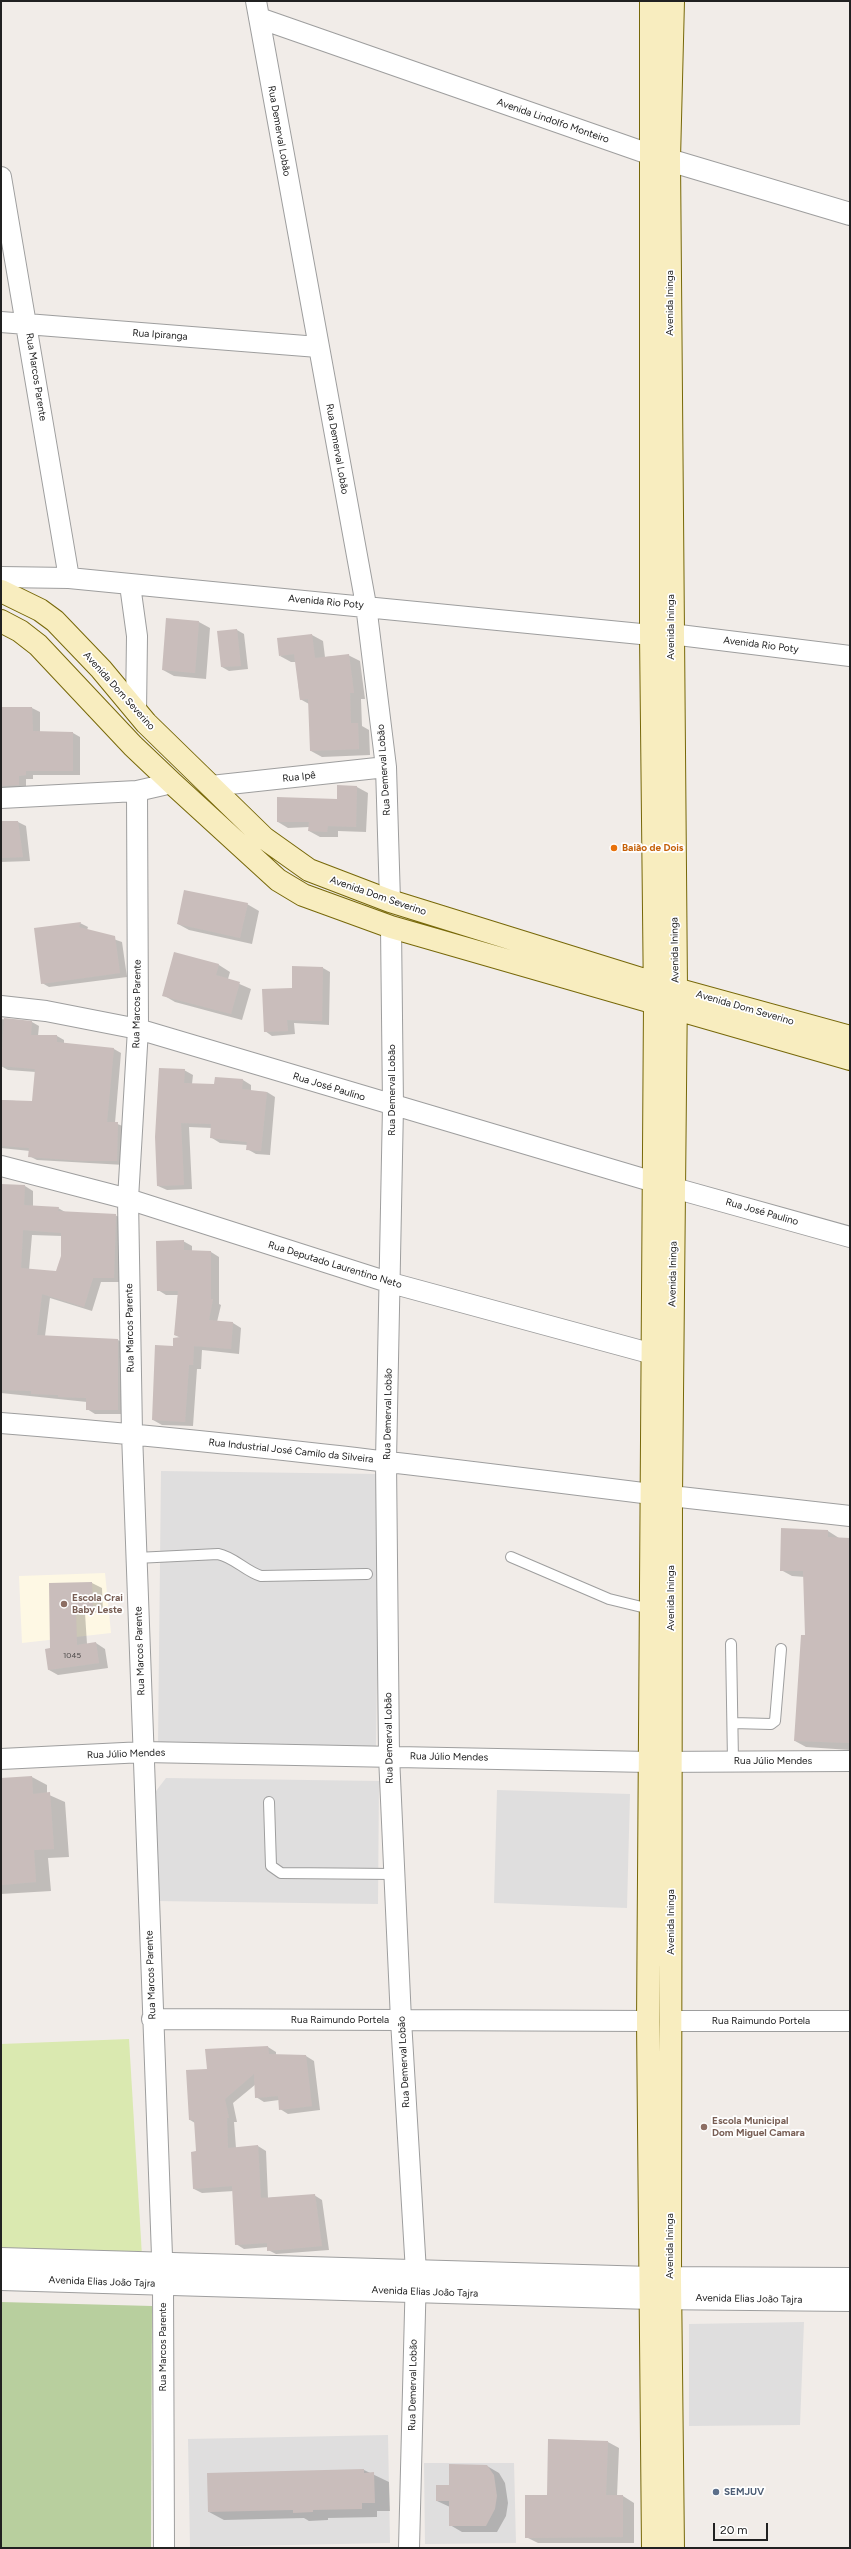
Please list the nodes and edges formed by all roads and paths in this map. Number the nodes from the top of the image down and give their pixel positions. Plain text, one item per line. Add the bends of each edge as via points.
1 (651, 1) edge
2 (672, 1) edge
3 (257, 10) edge
4 (659, 157) junction
5 (1, 177) edge
6 (850, 214) edge
7 (1, 322) edge
8 (27, 324) junction
9 (318, 347) junction
10 (1, 577) edge
11 (69, 578) junction
12 (130, 585) junction
13 (1, 591) edge
14 (366, 605) junction
15 (1, 621) edge
16 (661, 634) junction
17 (850, 656) edge
18 (136, 712) junction
19 (386, 767) junction
20 (172, 783) junction
21 (211, 786) junction
22 (137, 791) junction
23 (1, 798) edge
24 (390, 901) junction
25 (391, 927) junction
26 (655, 993) junction
27 (676, 998) junction
28 (1, 1006) edge
29 (138, 1029) junction
30 (850, 1037) edge
31 (850, 1059) edge
32 (393, 1106) junction
33 (1, 1166) edge
34 (664, 1185) junction
35 (128, 1200) junction
36 (850, 1237) edge
37 (391, 1283) junction
38 (662, 1355) junction
39 (1, 1423) edge
40 (132, 1433) junction
41 (386, 1461) junction
42 (661, 1495) junction
43 (850, 1516) edge
44 (511, 1557) dead end
45 (136, 1558) junction
46 (367, 1574) dead end
47 (650, 1608) junction
48 (731, 1644) dead end
49 (780, 1649) dead end
50 (733, 1723) junction
51 (144, 1752) junction
52 (389, 1756) junction
53 (1, 1759) edge
54 (671, 1761) junction
55 (733, 1761) junction
56 (850, 1761) edge
57 (649, 1762) junction
58 (269, 1802) dead end
59 (394, 1874) junction
60 (152, 2019) junction
61 (401, 2020) junction
62 (648, 2021) junction
63 (671, 2021) junction
64 (850, 2021) edge
65 (1, 2259) edge
66 (163, 2273) junction
67 (1, 2279) edge
68 (850, 2279) edge
69 (416, 2282) junction
70 (661, 2288) junction
71 (850, 2300) edge
72 (164, 2548) edge
73 (409, 2548) edge
74 (653, 2548) edge
75 (673, 2548) edge

1 - 4 main road, Avenida Ininga
2 - 4 main road, Avenida Ininga
3 - 4 street, Avenida Lindolfo Monteiro
3 - 9 street, Rua Demerval Lobão
4 - 6 street, Avenida Lindolfo Monteiro
4 - 16 main road, Avenida Ininga
5 - 8 street, Rua Marcos Parente
7 - 8 street, Rua Ipiranga
8 - 9 street, Rua Ipiranga
8 - 11 street, Rua Marcos Parente
9 - 14 street, Rua Demerval Lobão
10 - 11 street, Avenida Rio Poty
11 - 12 street, Avenida Rio Poty
12 - 14 street, Avenida Rio Poty
12 - 18 street via 137,636
13 - 18 main road, Avenida Dom Severino via 40,610 55,621 101,669
14 - 16 street, Avenida Rio Poty
14 - 19 street, Rua Demerval Lobão
15 - 20 main road, Avenida Dom Severino via 38,645 133,746
16 - 17 street, Avenida Rio Poty
16 - 26 main road, Avenida Ininga
16 - 27 main road, Avenida Ininga
18 - 21 main road, Avenida Dom Severino
19 - 21 street, Rua Ipê
19 - 24 street, Rua Demerval Lobão
20 - 22 street
20 - 25 main road, Avenida Dom Severino via 278,880 328,906
21 - 24 main road, Avenida Dom Severino via 264,838 309,870
22 - 23 street
22 - 29 street, Rua Marcos Parente
24 - 26 main road, Avenida Dom Severino
25 - 26 main road, Avenida Dom Severino
25 - 32 street, Rua Demerval Lobão
26 - 27 main road, Avenida Dom Severino
26 - 34 main road, Avenida Ininga
27 - 30 main road, Avenida Dom Severino
27 - 31 main road, Avenida Dom Severino
27 - 34 main road, Avenida Ininga
28 - 29 street, Rua José Paulino via 46,1011
29 - 32 street, Rua José Paulino
29 - 35 street, Rua Marcos Parente
32 - 34 street, Rua José Paulino
32 - 37 street, Rua Demerval Lobão
33 - 35 street, Rua Deputado Laurentino Neto
34 - 36 street, Rua José Paulino
34 - 38 main road, Avenida Ininga
35 - 37 street, Rua Deputado Laurentino Neto
35 - 40 street, Rua Marcos Parente
37 - 38 street, Rua Deputado Laurentino Neto
37 - 41 street, Rua Demerval Lobão
38 - 42 main road, Avenida Ininga
39 - 40 street, Rua Industrial José Camilo da Silveira
40 - 41 street, Rua Industrial José Camilo da Silveira
40 - 45 street, Rua Marcos Parente
41 - 42 street, Rua Industrial José Camilo da Silveira
41 - 52 street, Rua Demerval Lobão
42 - 43 street, Rua Industrial José Camilo da Silveira
42 - 47 main road, Avenida Ininga
42 - 54 main road, Avenida Ininga
44 - 47 lane via 609,1598
45 - 46 lane via 218,1554 227,1556 246,1570 261,1576
45 - 51 street, Rua Marcos Parente
47 - 57 main road, Avenida Ininga
48 - 50 lane
49 - 50 lane via 775,1721 771,1724
50 - 55 lane
51 - 52 street, Rua Júlio Mendes
51 - 53 street, Rua Júlio Mendes
51 - 60 street, Rua Marcos Parente
52 - 57 street, Rua Júlio Mendes
52 - 59 street, Rua Demerval Lobão
54 - 55 street, Rua Júlio Mendes
54 - 57 street, Rua Júlio Mendes
54 - 63 main road, Avenida Ininga
55 - 56 street, Rua Júlio Mendes
57 - 62 main road, Avenida Ininga
58 - 59 lane via 271,1866 275,1871
59 - 61 street, Rua Demerval Lobão
60 - 61 street, Rua Raimundo Portela
60 - 66 street, Rua Marcos Parente
61 - 62 street, Rua Raimundo Portela
61 - 69 street, Rua Demerval Lobão
62 - 70 main road, Avenida Ininga
63 - 64 street, Rua Raimundo Portela
63 - 70 main road, Avenida Ininga
65 - 66 street, Avenida Elias João Tajra
66 - 67 street, Avenida Elias João Tajra
66 - 69 street, Avenida Elias João Tajra
66 - 72 street, Rua Marcos Parente
68 - 70 street, Avenida Elias João Tajra
69 - 70 street, Avenida Elias João Tajra
69 - 73 street, Rua Demerval Lobão
70 - 71 street, Avenida Elias João Tajra
70 - 74 main road, Avenida Ininga
70 - 75 main road, Avenida Ininga

